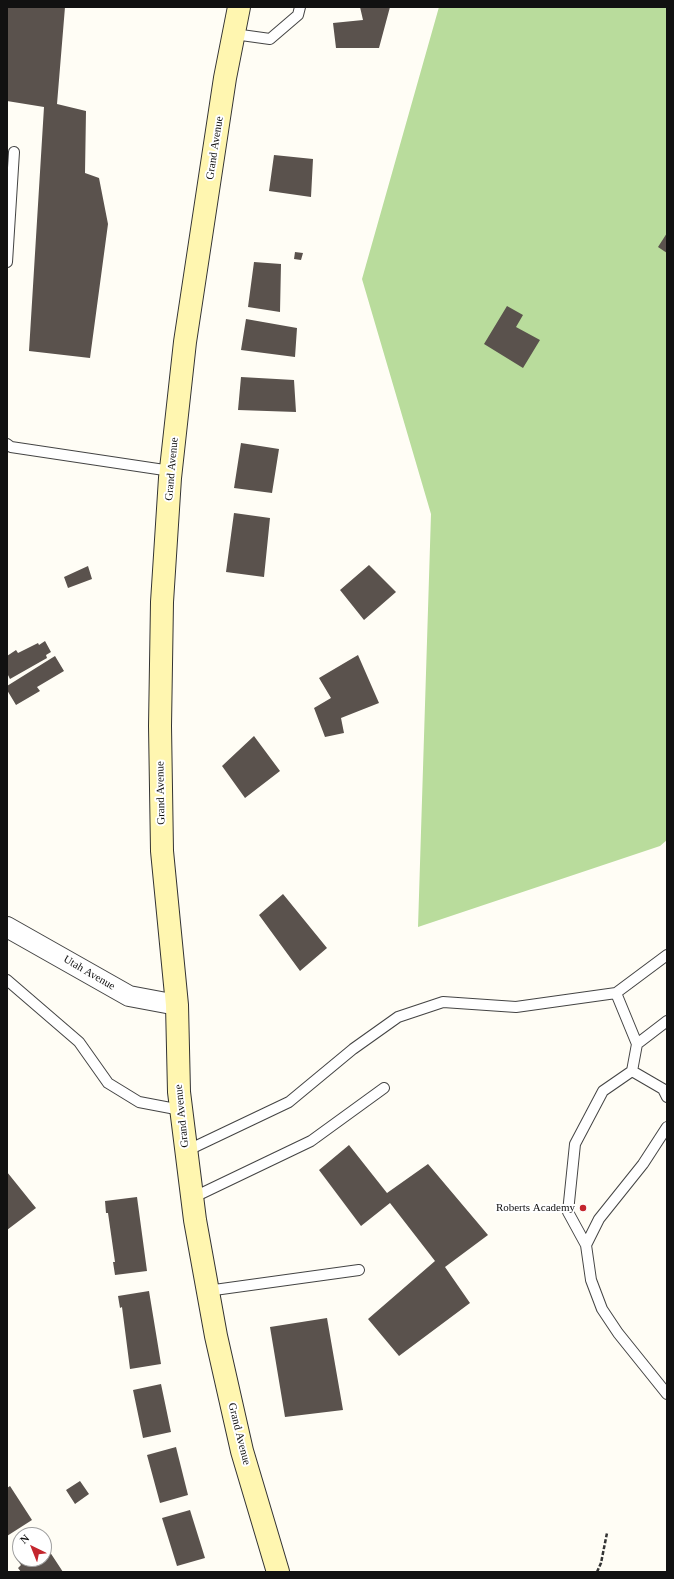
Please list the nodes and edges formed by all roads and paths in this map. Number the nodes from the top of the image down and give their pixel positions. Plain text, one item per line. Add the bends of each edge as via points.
1 (239, 7) edge
2 (300, 7) edge
3 (234, 34) junction
4 (14, 152) dead end
5 (7, 262) edge
6 (7, 444) edge
7 (171, 470) junction
8 (7, 927) edge
9 (667, 955) edge
10 (7, 980) edge
11 (616, 993) junction
12 (177, 1005) junction
13 (667, 1021) edge
14 (637, 1044) junction
15 (632, 1071) junction
16 (384, 1088) dead end
17 (667, 1097) edge
18 (181, 1110) junction
19 (667, 1127) edge
20 (186, 1151) junction
21 (192, 1198) junction
22 (586, 1245) junction
23 (359, 1270) dead end
24 (207, 1291) junction
25 (667, 1394) edge
26 (607, 1533) dead end
27 (278, 1572) edge
28 (597, 1572) edge

1 - 3 street, Grand Avenue
2 - 3 lane via 298,15 270,39
3 - 7 street, Grand Avenue via 185,342
4 - 5 lane
6 - 7 lane via 11,447
7 - 12 street, Grand Avenue via 162,602 160,726 162,850
8 - 12 street, Utah Avenue via 129,996
9 - 11 lane
10 - 18 lane via 79,1042 108,1083 139,1102
11 - 14 lane
11 - 20 lane via 516,1007 443,1002 398,1017 353,1049 289,1102
12 - 18 street, Grand Avenue
13 - 14 lane
14 - 15 lane
15 - 17 lane via 663,1089
15 - 22 lane via 603,1091 575,1144 568,1212
16 - 21 lane via 311,1141
18 - 20 street, Grand Avenue
19 - 22 lane via 643,1164 599,1219
20 - 21 street, Grand Avenue
21 - 24 street, Grand Avenue
22 - 25 lane via 591,1280 602,1309
23 - 24 lane
24 - 27 street, Grand Avenue via 242,1451
26 - 28 path

